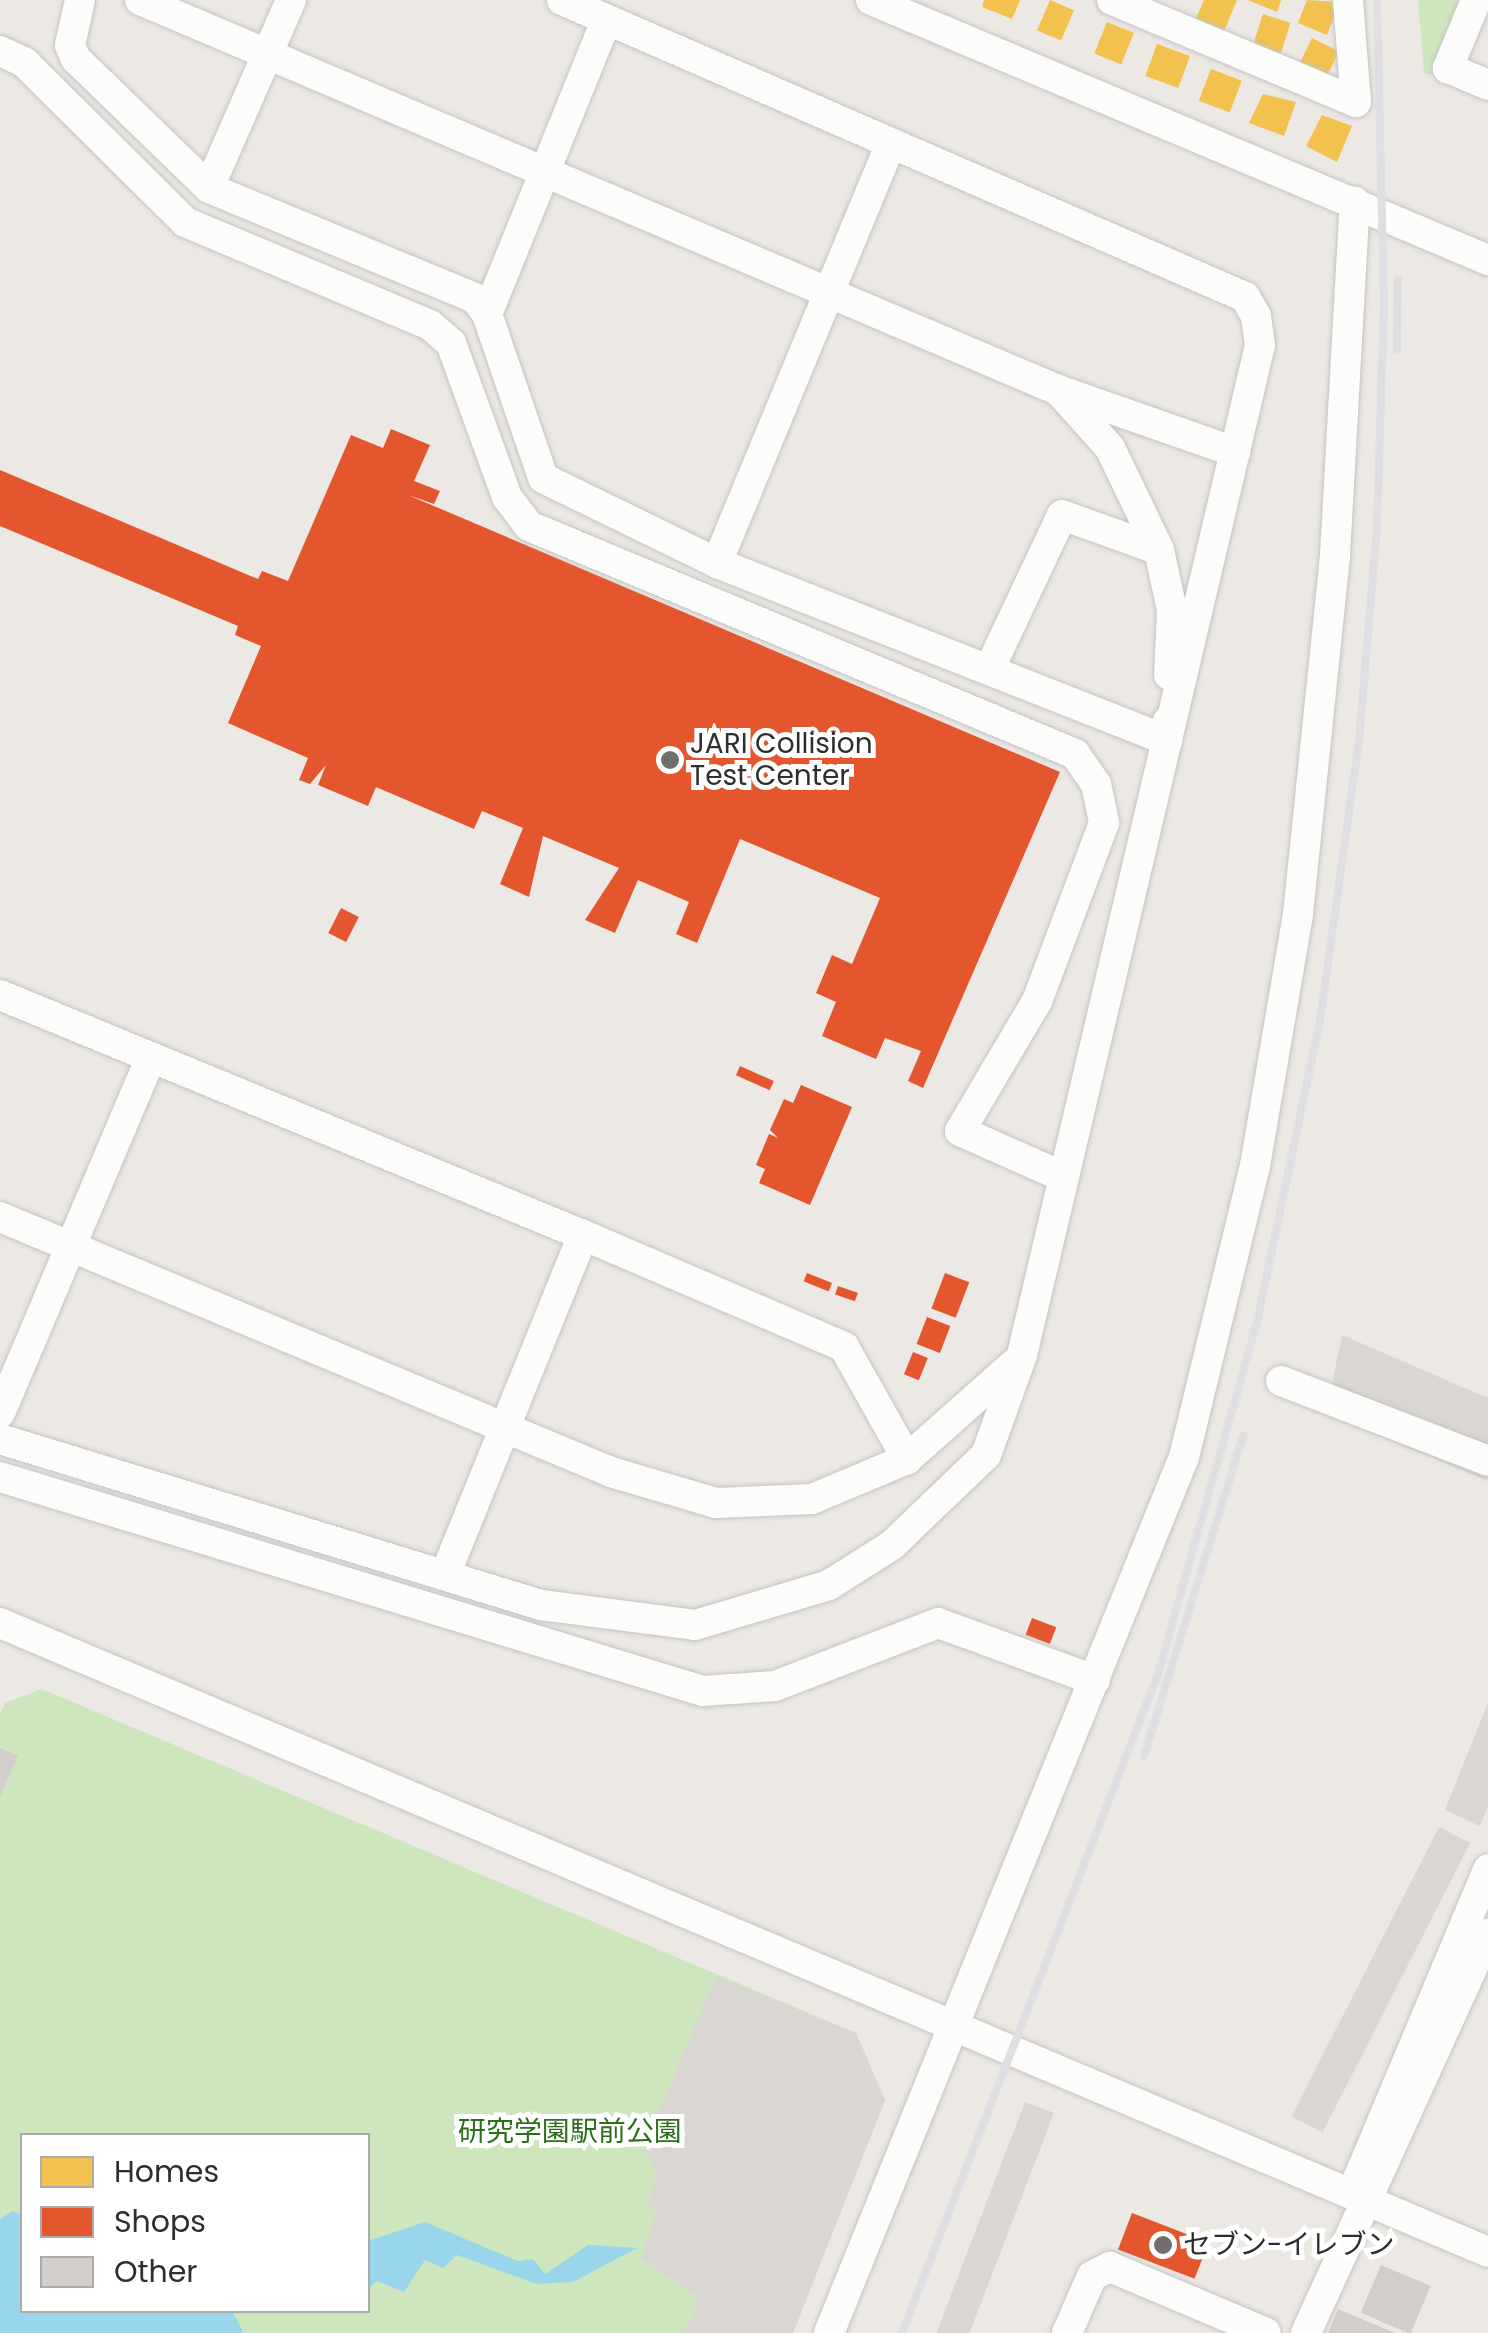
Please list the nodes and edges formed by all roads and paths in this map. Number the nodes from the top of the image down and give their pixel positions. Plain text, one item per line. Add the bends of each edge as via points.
1 (80, 0) edge
2 (140, 0) edge
3 (290, 0) edge
4 (562, 0) edge
5 (871, 0) edge
6 (1112, 0) edge
7 (1348, 0) edge
8 (1476, 0) edge
9 (606, 21) junction
10 (0, 51) edge
11 (268, 54) junction
12 (1488, 85) edge
13 (890, 146) junction
14 (547, 172) junction
15 (210, 188) junction
16 (1355, 202) junction
17 (1488, 260) edge
18 (830, 292) junction
19 (487, 314) junction
20 (1058, 390) junction
21 (1235, 452) junction
22 (1159, 550) junction
23 (717, 563) junction
24 (989, 670) junction
25 (1167, 740) junction
26 (0, 995) edge
27 (150, 1060) junction
28 (1064, 1177) junction
29 (0, 1217) edge
30 (583, 1235) junction
31 (68, 1246) junction
32 (1022, 1356) junction
33 (1281, 1381) dead end
34 (0, 1413) edge
35 (505, 1427) junction
36 (0, 1440) edge
37 (907, 1459) junction
38 (1488, 1460) edge
39 (0, 1477) edge
40 (446, 1572) junction
41 (0, 1622) edge
42 (1095, 1680) junction
43 (1488, 1869) edge
44 (1488, 1933) edge
45 (952, 2027) junction
46 (1364, 2199) junction
47 (1488, 2252) edge
48 (829, 2333) edge
49 (1068, 2333) edge
50 (1266, 2333) edge
51 (1306, 2333) edge

1 - 15 street via 70,45 76,59
2 - 11 street
3 - 11 street
4 - 9 street
5 - 16 street
6 - 7 street via 1356,102
8 - 12 street via 1448,68
9 - 13 street
9 - 14 street
10 - 28 street via 24,62 175,215 451,343 507,497 529,526 1075,754 1096,784 1104,823 1037,1002 960,1132
11 - 14 street
11 - 15 street
13 - 18 street
13 - 21 street via 1245,297 1260,345
14 - 18 street
14 - 19 street
15 - 19 street via 475,298
16 - 17 street
16 - 42 street via 1318,773 1255,1166 1184,1457
18 - 20 street
18 - 23 street
19 - 23 street via 552,490
20 - 21 street
20 - 22 street via 1110,448
21 - 25 street
22 - 24 street via 1062,515
22 - 25 street via 1172,610
23 - 24 street
24 - 25 street
25 - 28 street
26 - 27 street
27 - 30 street
27 - 31 street
28 - 32 street
29 - 31 street
30 - 35 street
30 - 37 street via 844,1347
31 - 34 street
31 - 35 street
32 - 37 street
32 - 40 street via 986,1455 892,1545 776,1605 695,1625 642,1622 541,1605
33 - 38 street
35 - 37 street via 716,1504 812,1499
35 - 40 street
36 - 40 street
39 - 42 street via 703,1690 775,1686 938,1623
41 - 45 street
42 - 45 street
43 - 46 street via 1358,2178
44 - 46 street via 1380,2188
45 - 46 street
45 - 48 street
46 - 47 street
46 - 51 street
49 - 50 street via 1092,2276 1110,2267

